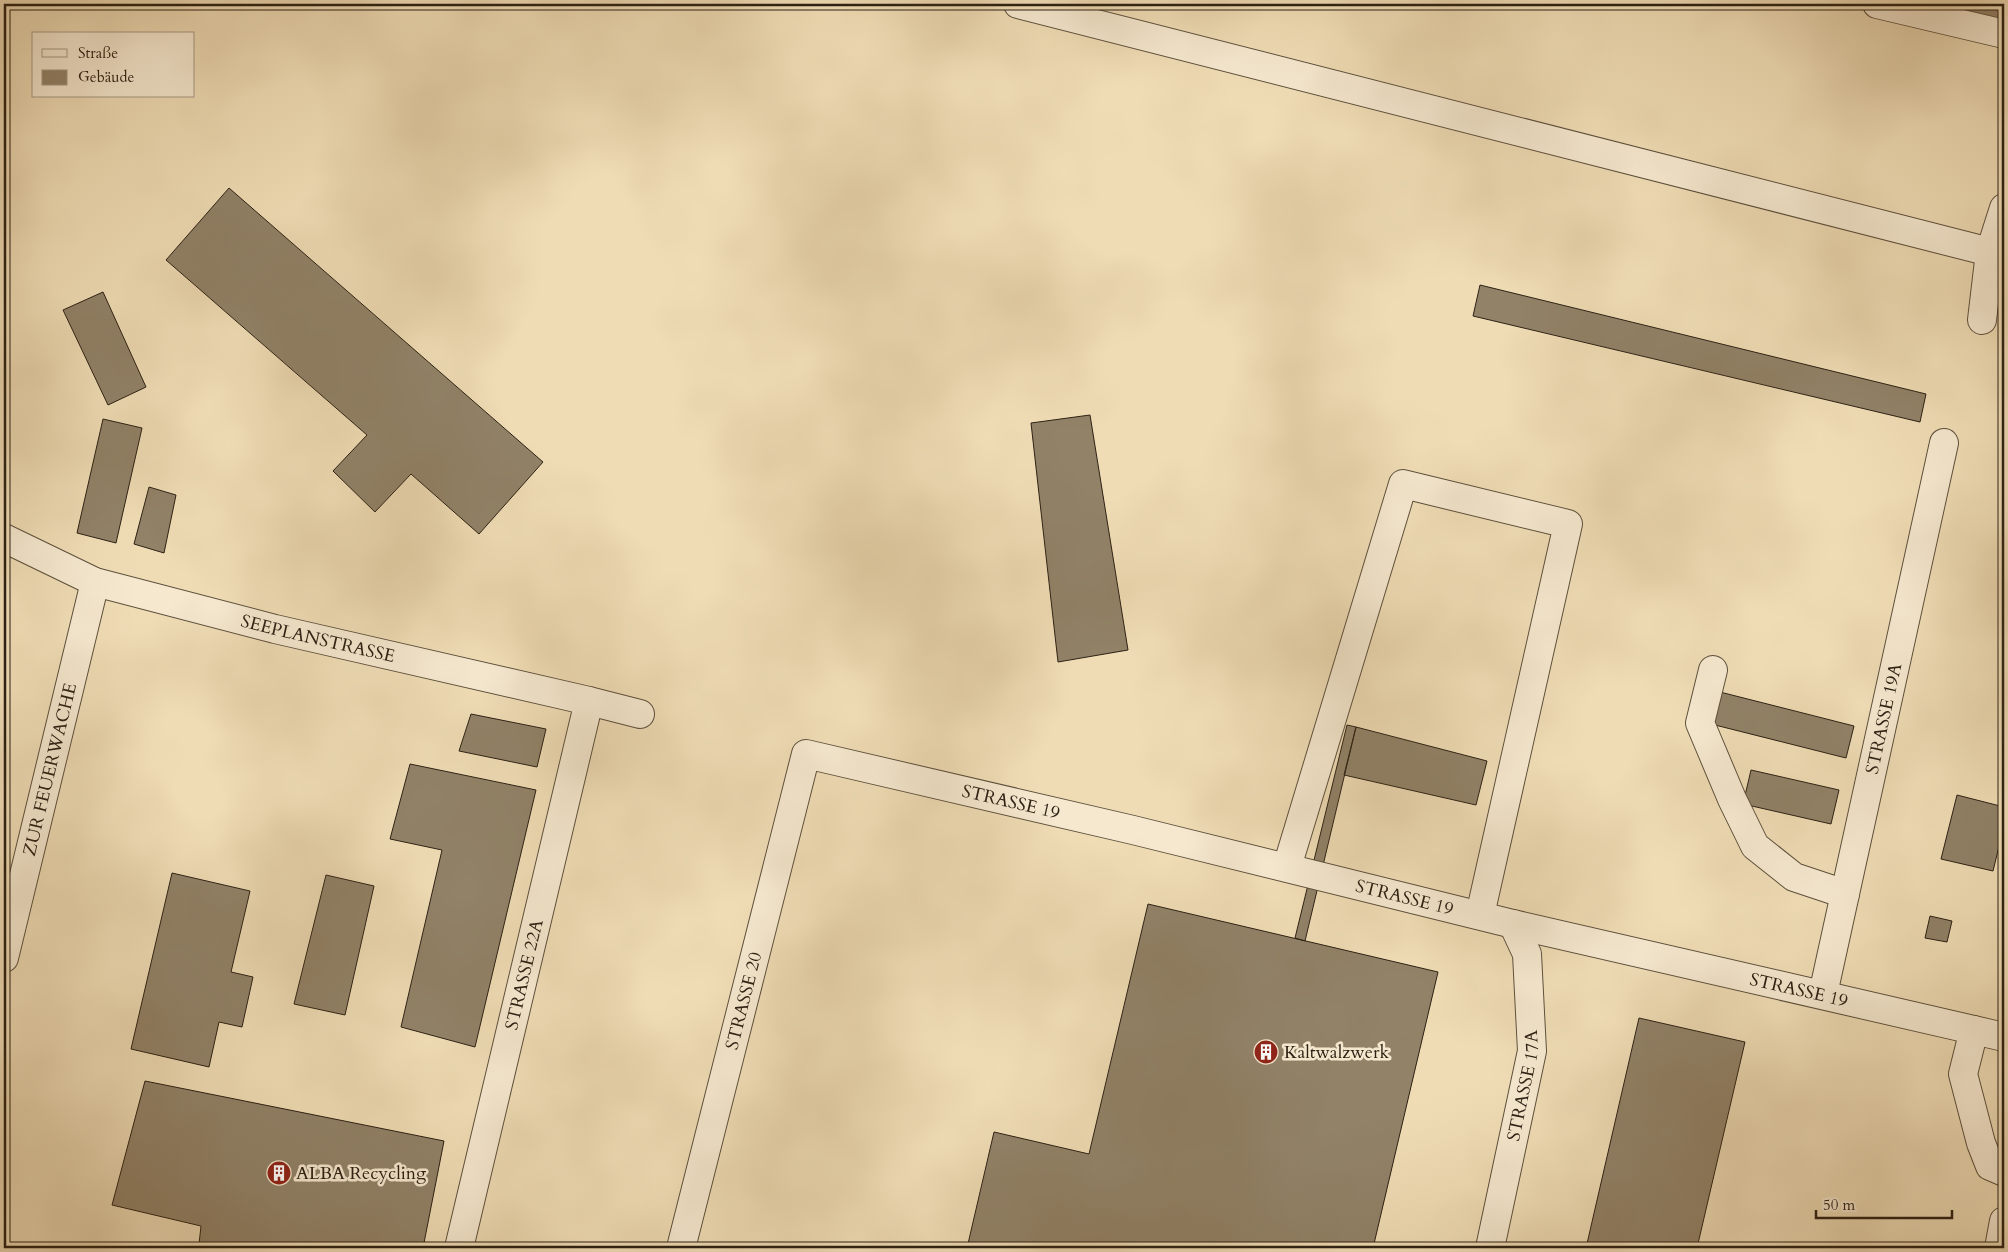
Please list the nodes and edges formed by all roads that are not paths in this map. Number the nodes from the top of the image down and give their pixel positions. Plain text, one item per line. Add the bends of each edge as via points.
1 (1018, 4) edge
2 (1877, 4) edge
3 (2004, 34) edge
4 (2004, 208) edge
5 (1990, 252) junction
6 (1982, 320) dead end
7 (1944, 444) dead end
8 (4, 538) edge
9 (95, 582) junction
10 (1713, 670) dead end
11 (589, 701) junction
12 (640, 714) dead end
13 (806, 754) joint
14 (1287, 867) junction
15 (1845, 894) junction
16 (1480, 915) junction
17 (1513, 924) junction
18 (4, 958) edge
19 (1823, 994) junction
20 (1974, 1030) junction
21 (2004, 1037) edge
22 (2004, 1172) edge
23 (2004, 1221) edge
24 (458, 1248) edge
25 (681, 1248) edge
26 (1490, 1248) edge
27 (1998, 1248) edge

1 - 5 street
2 - 3 street
4 - 5 street
5 - 6 street
7 - 15 street, STRASSE 19A
8 - 9 street, SEEPLANSTRASSE
9 - 11 street, SEEPLANSTRASSE via 275,629
9 - 18 street, ZUR FEUERWACHE
10 - 15 street via 1700,723 1755,846 1794,877
11 - 12 street, SEEPLANSTRASSE
11 - 24 street, STRASSE 22A
13 - 14 street, STRASSE 19
13 - 25 street, STRASSE 20
14 - 16 street, STRASSE 19
14 - 16 street via 1403,484 1568,524
15 - 19 street, STRASSE 19A
16 - 17 street, STRASSE 19
17 - 19 street, STRASSE 19
17 - 26 street, STRASSE 17A via 1527,954 1532,1051
19 - 20 street, STRASSE 19
20 - 21 street, STRASSE 19
20 - 22 street via 1963,1074 1990,1166
23 - 27 street

